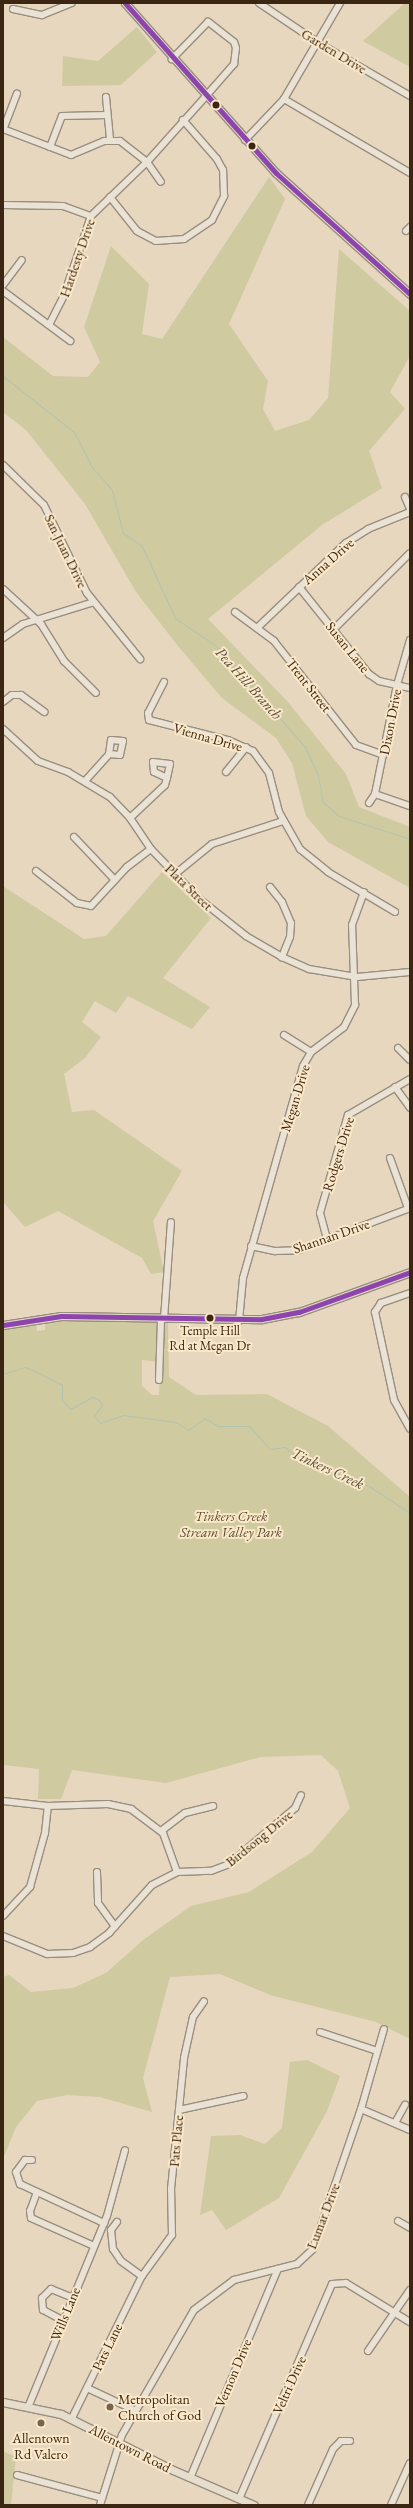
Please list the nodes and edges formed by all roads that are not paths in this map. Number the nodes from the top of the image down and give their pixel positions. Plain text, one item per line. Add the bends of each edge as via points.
1 (72, 3) edge
2 (125, 3) edge
3 (259, 3) edge
4 (340, 3) edge
5 (13, 8) dead end
6 (317, 42) junction
7 (172, 59) junction
8 (17, 94) dead end
9 (206, 96) junction
10 (410, 96) edge
11 (106, 97) dead end
12 (284, 99) junction
13 (107, 115) junction
14 (183, 120) junction
15 (3, 129) edge
16 (110, 139) junction
17 (245, 140) junction
18 (50, 147) junction
19 (146, 162) junction
20 (410, 173) edge
21 (161, 182) dead end
22 (110, 197) junction
23 (3, 205) edge
24 (91, 216) junction
25 (22, 260) dead end
26 (3, 285) edge
27 (3, 291) edge
28 (410, 294) edge
29 (49, 325) junction
30 (70, 341) dead end
31 (3, 465) edge
32 (405, 497) dead end
33 (410, 509) edge
34 (410, 512) edge
35 (410, 553) edge
36 (299, 586) junction
37 (3, 589) edge
38 (94, 602) junction
39 (235, 612) dead end
40 (34, 619) junction
41 (257, 628) junction
42 (334, 629) junction
43 (3, 638) edge
44 (410, 640) edge
45 (140, 659) dead end
46 (164, 682) dead end
47 (397, 685) junction
48 (410, 688) edge
49 (96, 693) dead end
50 (3, 702) edge
51 (44, 712) dead end
52 (3, 729) edge
53 (246, 747) junction
54 (109, 754) dead end
55 (383, 754) junction
56 (226, 772) dead end
57 (168, 778) dead end
58 (85, 780) junction
59 (375, 794) junction
60 (369, 803) dead end
61 (410, 806) edge
62 (130, 818) junction
63 (283, 821) junction
64 (74, 836) dead end
65 (151, 849) junction
66 (36, 871) dead end
67 (174, 876) junction
68 (116, 880) junction
69 (270, 887) dead end
70 (364, 892) junction
71 (395, 912) dead end
72 (282, 957) junction
73 (410, 972) edge
74 (357, 977) junction
75 (284, 1035) dead end
76 (398, 1048) dead end
77 (311, 1052) junction
78 (410, 1060) edge
79 (410, 1079) edge
80 (395, 1087) junction
81 (410, 1108) edge
82 (390, 1158) dead end
83 (409, 1208) edge
84 (172, 1222) dead end
85 (327, 1239) junction
86 (251, 1246) junction
87 (410, 1272) edge
88 (410, 1293) edge
89 (162, 1319) junction
90 (239, 1320) junction
91 (3, 1326) edge
92 (159, 1380) dead end
93 (410, 1428) edge
94 (301, 1796) dead end
95 (3, 1801) edge
96 (48, 1806) junction
97 (213, 1806) dead end
98 (161, 1831) junction
99 (97, 1872) dead end
100 (178, 1872) junction
101 (3, 1916) edge
102 (115, 1926) junction
103 (3, 1936) edge
104 (204, 2001) dead end
105 (384, 2028) dead end
106 (320, 2032) dead end
107 (377, 2051) junction
108 (244, 2096) dead end
109 (405, 2106) dead end
110 (361, 2109) junction
111 (179, 2110) junction
112 (396, 2124) junction
113 (410, 2130) edge
114 (125, 2150) dead end
115 (32, 2160) dead end
116 (37, 2192) junction
117 (398, 2221) dead end
118 (117, 2222) dead end
119 (104, 2223) junction
120 (410, 2228) edge
121 (94, 2246) junction
122 (278, 2269) junction
123 (142, 2276) junction
124 (410, 2290) edge
125 (71, 2297) junction
126 (395, 2314) junction
127 (62, 2320) junction
128 (410, 2322) edge
129 (368, 2350) dead end
130 (87, 2388) junction
131 (3, 2402) edge
132 (29, 2405) junction
133 (136, 2411) junction
134 (72, 2418) junction
135 (350, 2441) dead end
136 (119, 2443) junction
137 (410, 2462) edge
138 (17, 2475) dead end
139 (190, 2478) junction
140 (239, 2499) junction
141 (101, 2502) edge
142 (254, 2505) edge
143 (308, 2505) edge
144 (391, 2505) edge

1 - 5 street via 42,15
2 - 7 main road
3 - 6 street, Garden Drive
4 - 6 street
6 - 10 street, Garden Drive
6 - 12 street
7 - 9 main road
7 - 9 street, Hardesty Drive via 208,22 234,42 234,64
8 - 15 street
9 - 14 street, Hardesty Drive
9 - 17 main road
11 - 13 street
12 - 17 street
12 - 20 street
13 - 16 street
13 - 18 street via 62,116
14 - 19 street, Hardesty Drive
14 - 22 street via 217,158 223,170 224,196 212,220 184,239 156,241 137,231
15 - 18 street
16 - 18 street via 75,154
16 - 19 street via 124,143
17 - 28 main road via 300,197
19 - 21 street
19 - 22 street, Hardesty Drive
22 - 24 street, Hardesty Drive
23 - 24 street via 63,206
24 - 29 street, Hardesty Drive via 64,295
25 - 26 street
27 - 29 street
29 - 30 street
31 - 38 street, San Juan Drive via 44,505 65,554
32 - 33 street
34 - 36 street, Anna Drive via 353,538
35 - 42 street
36 - 41 street, Anna Drive
36 - 42 street, Susan Lane
37 - 40 street
38 - 40 street
38 - 45 street, San Juan Drive
39 - 41 street, Trent Street
40 - 43 street
40 - 49 street via 64,662
41 - 55 street, Trent Street via 274,641 356,745
42 - 47 street, Susan Lane via 369,674
44 - 47 street, Dixon Drive
46 - 53 street, Vienna Drive via 148,713 149,720
47 - 48 street, Susan Lane
47 - 55 street, Dixon Drive
50 - 51 street via 12,695 21,695
52 - 58 street, Plata Street via 38,761
53 - 56 street
53 - 63 street, Vienna Drive via 262,760 269,773
54 - 58 street
55 - 59 street, Dixon Drive
57 - 62 street via 159,794
58 - 62 street, Plata Street via 110,797
59 - 60 street, Dixon Drive
59 - 61 street
62 - 65 street, Plata Street
63 - 67 street via 212,844
63 - 70 street, Vienna Drive via 300,850 314,862
64 - 68 street
65 - 67 street, Plata Street
65 - 68 street
66 - 68 street via 87,907 100,900
67 - 72 street, Plata Street via 219,916
69 - 72 street via 282,902 291,923 290,937
70 - 71 street, Vienna Drive
70 - 74 street, Megan Drive via 352,925
72 - 74 street, Plata Street via 309,969
73 - 74 street, Plata Street
74 - 77 street, Megan Drive via 355,1005 348,1022
75 - 77 street
76 - 78 street
77 - 86 street, Megan Drive via 301,1070
79 - 80 street, Rodgers Drive
80 - 81 street
80 - 85 street, Rodgers Drive via 348,1115 320,1213
82 - 83 street
83 - 85 street, Shannan Drive
84 - 89 street
85 - 86 street, Shannan Drive via 292,1251
86 - 90 street, Megan Drive via 240,1290
87 - 90 main road via 299,1312
88 - 93 street via 380,1303 375,1312 394,1400
89 - 90 main road
89 - 91 main road via 61,1316
89 - 92 street
94 - 100 street, Birdsong Drive via 295,1808 257,1838 233,1862 211,1871
95 - 96 street
96 - 98 street via 87,1804 127,1807 143,1815
96 - 101 street via 45,1833 30,1887
97 - 98 street via 188,1811
98 - 100 street via 172,1850
99 - 102 street via 98,1903
100 - 102 street, Birdsong Drive via 146,1888
102 - 103 street, Birdsong Drive via 96,1943 64,1954 36,1951
104 - 111 street, Pats Place via 196,2011 186,2046
105 - 107 street, Lumar Drive
106 - 107 street
107 - 110 street, Lumar Drive
108 - 111 street
109 - 112 street
110 - 112 street
110 - 122 street, Lumar Drive via 312,2249 302,2262
111 - 123 street, Pats Place via 171,2189 173,2231
112 - 113 street
114 - 119 street, Wills Lane
115 - 116 street via 23,2162 15,2177 20,2184
116 - 119 street
116 - 121 street via 29,2214 31,2218
117 - 120 street
118 - 123 street via 110,2234 115,2254
119 - 121 street, Wills Lane
121 - 125 street, Wills Lane
122 - 133 street, Lumar Drive via 234,2280 198,2305
122 - 139 street, Vernon Drive
123 - 130 street, Pats Lane
124 - 126 street
125 - 127 street, Wills Lane
125 - 127 street via 51,2289 42,2298 43,2310
126 - 128 street
126 - 129 street
126 - 140 street, Veltri Drive via 346,2283 338,2281 332,2285
127 - 132 street, Wills Lane
130 - 133 street
130 - 134 street, Pats Lane
131 - 132 main road, Allentown Road
132 - 134 main road, Allentown Road
133 - 136 street, Lumar Drive
134 - 136 main road, Allentown Road
135 - 143 street via 341,2441 333,2449
136 - 139 main road, Allentown Road
136 - 141 street, Lumar Drive
137 - 144 street
138 - 141 street
139 - 140 main road, Allentown Road
140 - 142 main road, Allentown Road

